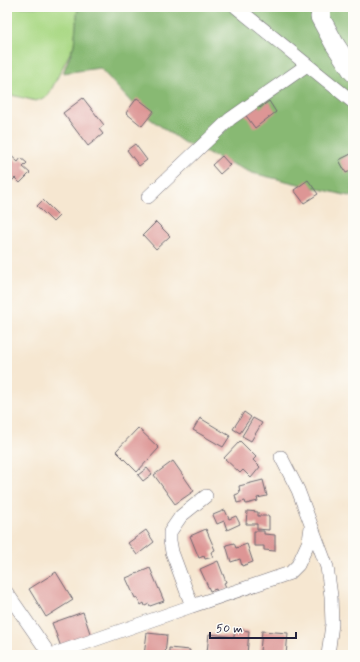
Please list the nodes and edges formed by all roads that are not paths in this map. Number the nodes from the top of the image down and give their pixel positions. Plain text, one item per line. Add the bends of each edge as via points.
1 (236, 7) edge
2 (317, 10) edge
3 (307, 65) junction
4 (353, 72) edge
5 (353, 102) edge
6 (148, 197) dead end
7 (281, 457) dead end
8 (206, 496) dead end
9 (312, 525) junction
10 (7, 593) edge
11 (192, 606) junction
12 (51, 655) edge
13 (328, 655) edge

1 - 3 street
2 - 4 street
3 - 5 street
3 - 6 street via 230,119
7 - 9 street
8 - 11 street via 181,516 170,532 172,552
9 - 11 street via 310,540 298,565 290,574
9 - 13 street via 327,568 331,596 332,624
10 - 12 street
11 - 12 street

